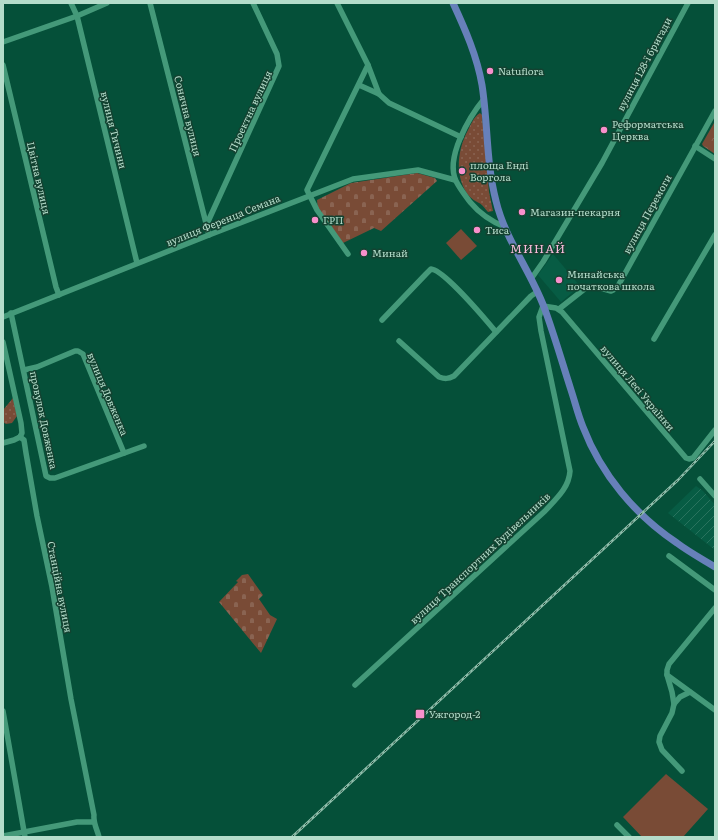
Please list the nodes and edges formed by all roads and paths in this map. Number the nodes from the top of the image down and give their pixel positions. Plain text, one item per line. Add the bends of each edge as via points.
1 (71, 3) edge
2 (107, 3) edge
3 (150, 3) edge
4 (253, 3) edge
5 (337, 3) edge
6 (453, 3) edge
7 (688, 3) edge
8 (77, 16) junction
9 (3, 42) edge
10 (3, 65) edge
11 (368, 65) junction
12 (359, 86) junction
13 (379, 94) junction
14 (484, 99) junction
15 (715, 111) edge
16 (713, 120) edge
17 (461, 136) junction
18 (695, 146) junction
19 (715, 159) edge
20 (456, 180) junction
21 (309, 195) junction
22 (206, 226) junction
23 (504, 227) junction
24 (209, 235) junction
25 (715, 235) edge
26 (348, 254) dead end
27 (137, 263) junction
28 (531, 279) junction
29 (537, 292) junction
30 (59, 295) junction
31 (543, 306) junction
32 (559, 309) junction
33 (11, 313) junction
34 (3, 317) edge
35 (382, 320) dead end
36 (496, 332) junction
37 (654, 339) dead end
38 (399, 341) dead end
39 (3, 342) edge
40 (24, 370) junction
41 (715, 430) edge
42 (20, 436) junction
43 (3, 443) edge
44 (144, 446) dead end
45 (124, 453) junction
46 (700, 479) dead end
47 (715, 496) edge
48 (669, 556) dead end
49 (715, 567) edge
50 (715, 590) edge
51 (715, 608) edge
52 (668, 675) junction
53 (355, 685) dead end
54 (690, 692) junction
55 (674, 704) junction
56 (715, 710) edge
57 (3, 711) edge
58 (682, 771) dead end
59 (93, 822) junction
60 (617, 825) dead end
61 (25, 835) edge
62 (3, 836) edge
63 (99, 837) edge
64 (629, 837) edge

1 - 8 street, вулиця Тичини
2 - 8 street
3 - 22 street, Сонячна вулиця
4 - 22 street, Проектна вулиця via 277,54 279,66
5 - 11 street
6 - 14 main road via 476,57
7 - 28 street, вулиця 128-ї бригади via 602,163
8 - 9 street
8 - 27 street, вулиця Тичини
10 - 30 street, Цвітна вулиця
11 - 12 street
11 - 13 street
12 - 13 street
12 - 21 street via 307,190
13 - 17 street via 389,103
14 - 17 street via 472,114
14 - 23 main road via 494,191
15 - 16 street, вулиця Перемоги
16 - 18 street, вулиця Перемоги
17 - 20 street via 455,157
18 - 19 street
18 - 32 street, вулиця Перемоги via 615,289 608,291 587,287
20 - 21 street, вулиця Ференца Семана via 412,170 359,177
20 - 23 street via 477,210
21 - 24 street, вулиця Ференца Семана
21 - 26 street
22 - 24 street, Сонячна вулиця
23 - 28 main road
24 - 27 street, вулиця Ференца Семана
25 - 37 street
27 - 30 street, вулиця Ференца Семана
28 - 29 main road
29 - 31 main road
29 - 36 street
30 - 33 street, вулиця Ференца Семана
31 - 32 street
31 - 49 main road via 582,425 592,448 612,481 632,505 662,533
31 - 53 street, вулиця Транспортних Будівельників via 540,317 541,331 570,471 567,485 545,511
32 - 41 street, вулиця Лесі Українки via 686,458 693,458
33 - 34 street, вулиця Ференца Семана
33 - 40 street, провулок Довженка
35 - 36 street via 431,269 435,269
36 - 38 street via 454,376 444,379
39 - 42 street, Станційна вулиця via 21,423
40 - 45 street, вулиця Довженка via 74,351 83,354
40 - 45 street, провулок Довженка via 46,476 55,478
42 - 43 street
42 - 59 street, Станційна вулиця via 24,440 52,587 94,815
44 - 45 street, провулок Довженка
46 - 47 street
48 - 50 street
51 - 52 street via 669,664
52 - 54 street
52 - 55 street
54 - 55 street
54 - 56 street
55 - 58 street via 659,742 662,750
57 - 61 street
59 - 61 street via 77,822
59 - 63 street, Станційна вулиця
60 - 64 street
61 - 62 street

